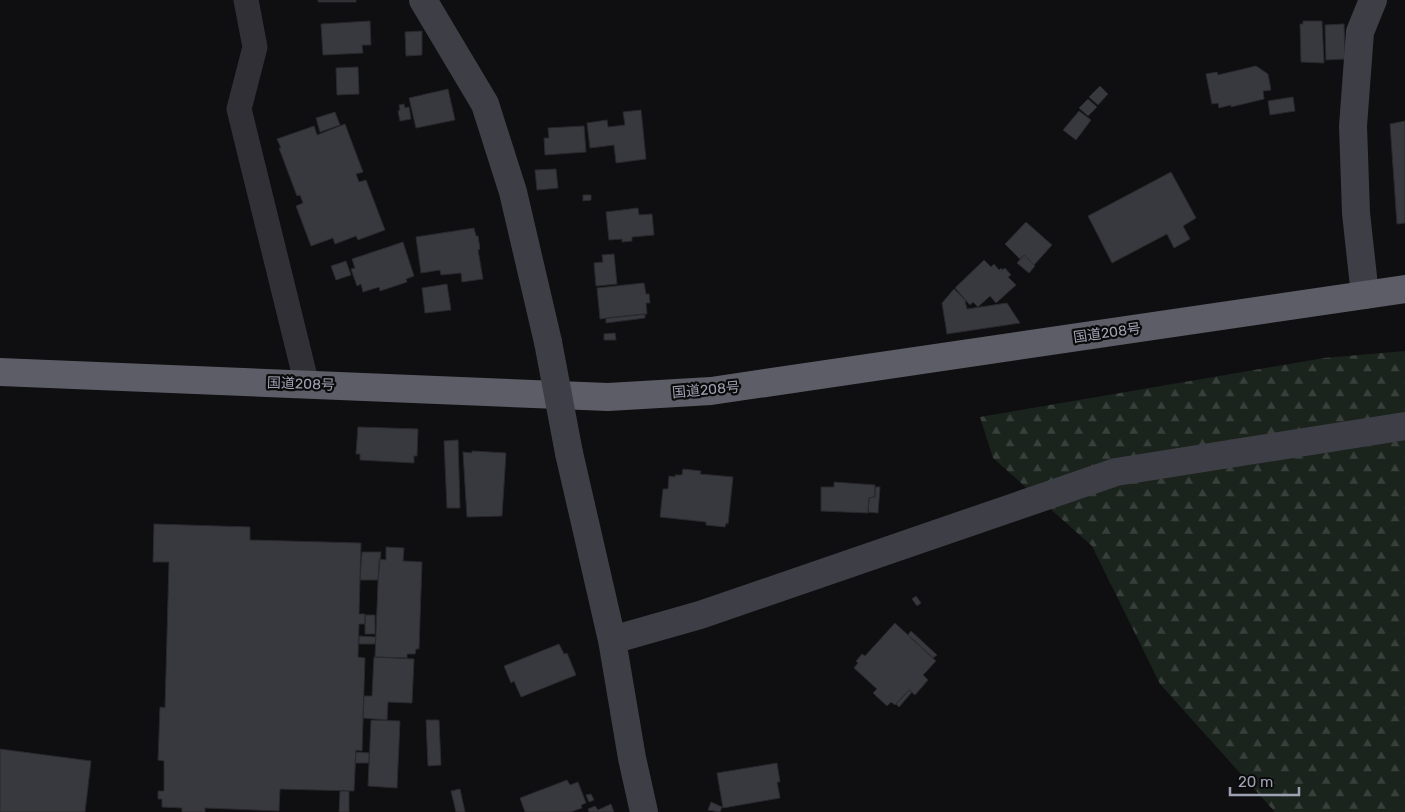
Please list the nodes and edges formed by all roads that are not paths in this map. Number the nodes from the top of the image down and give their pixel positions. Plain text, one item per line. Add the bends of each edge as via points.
1 (246, 0) edge
2 (423, 0) edge
3 (1373, 0) edge
4 (1405, 289) edge
5 (1365, 295) junction
6 (0, 372) edge
7 (307, 384) junction
8 (1405, 426) edge
9 (612, 640) junction
10 (644, 812) edge

1 - 7 street via 255,47 239,109
2 - 9 street, bridge via 484,104 513,192
3 - 5 street via 1360,32 1353,126 1356,213
4 - 5 highway, 国道208号
5 - 7 highway, 国道208号 via 710,391 608,397
6 - 7 highway, 国道208号
8 - 9 street via 1116,472 700,615
9 - 10 street

